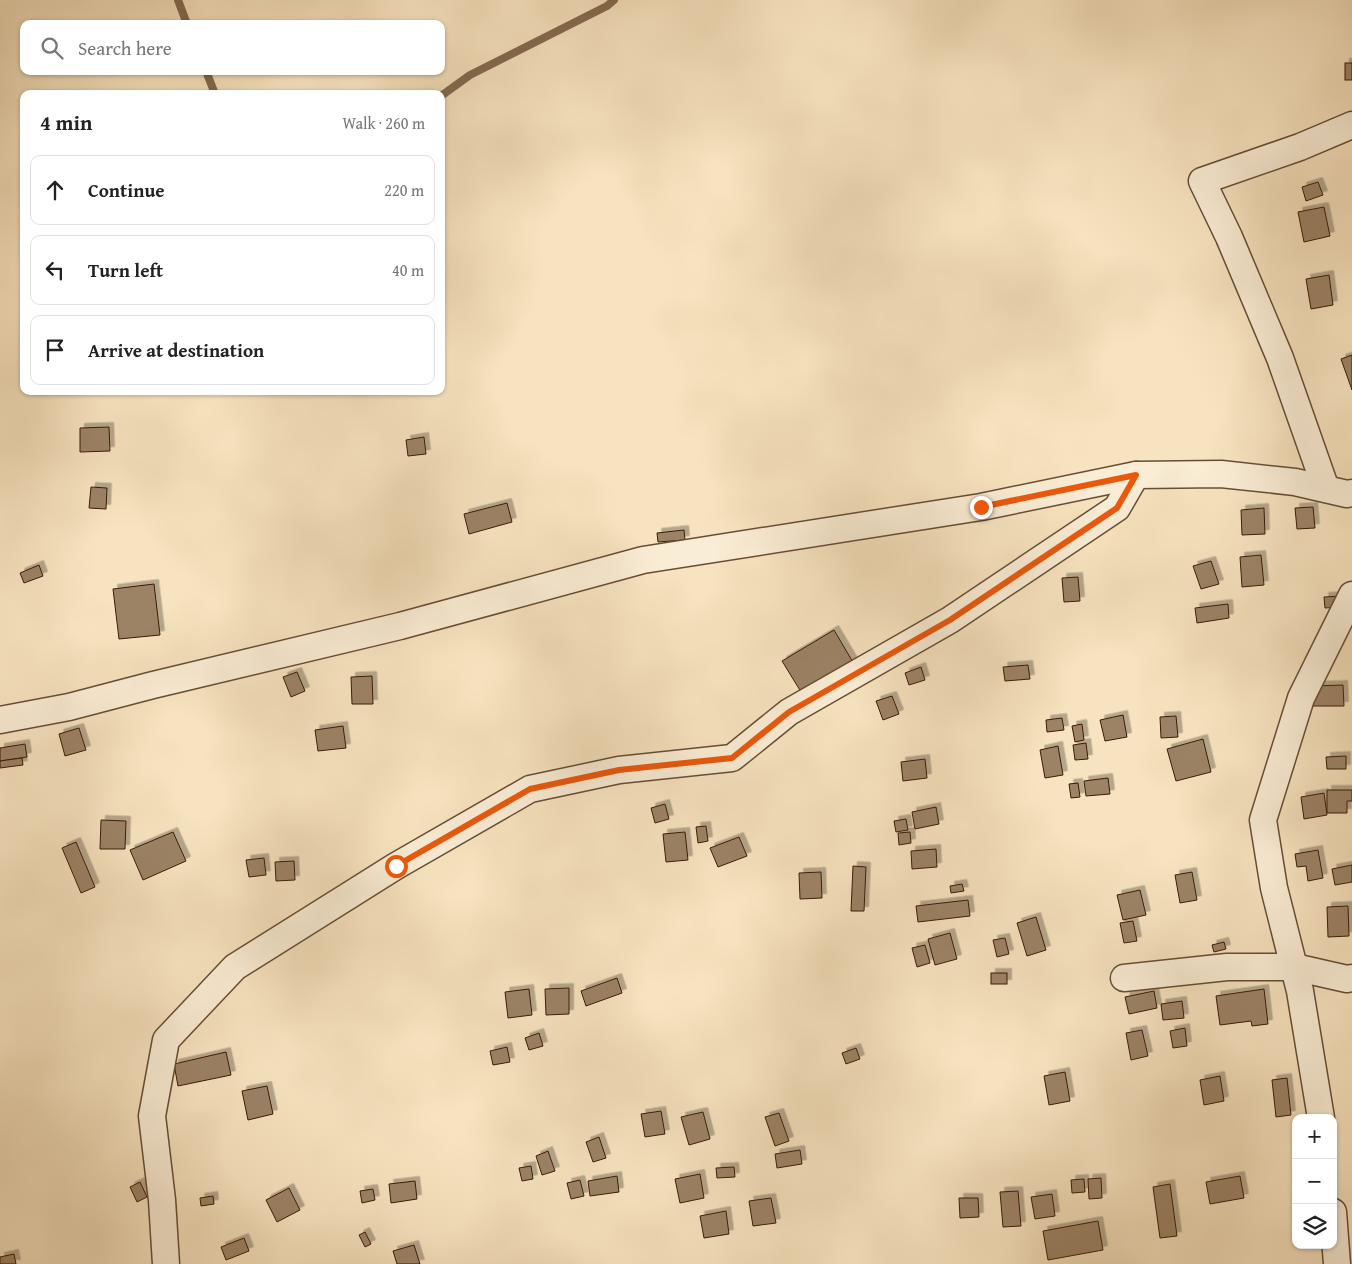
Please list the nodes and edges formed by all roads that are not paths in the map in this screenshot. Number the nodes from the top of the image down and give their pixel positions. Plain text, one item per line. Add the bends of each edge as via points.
1 (1352, 125) edge
2 (1136, 475) junction
3 (1326, 489) junction
4 (1352, 493) edge
5 (1352, 595) edge
6 (0, 720) edge
7 (1294, 967) junction
8 (1124, 978) dead end
9 (1352, 978) edge
10 (1320, 1114) edge
11 (1336, 1249) edge
12 (166, 1264) edge
13 (1337, 1264) edge

1 - 3 street via 1202,181 1280,358
2 - 3 street via 1221,474 1296,482
2 - 6 street via 981,507 643,560 400,626 69,707
2 - 12 street via 1117,508 950,620 789,712 732,758 619,770 530,789 396,866 235,967 166,1040 152,1116
3 - 4 street
5 - 7 street via 1301,698 1263,820 1274,888
7 - 8 street via 1227,967
7 - 9 street
7 - 10 street
11 - 13 street

